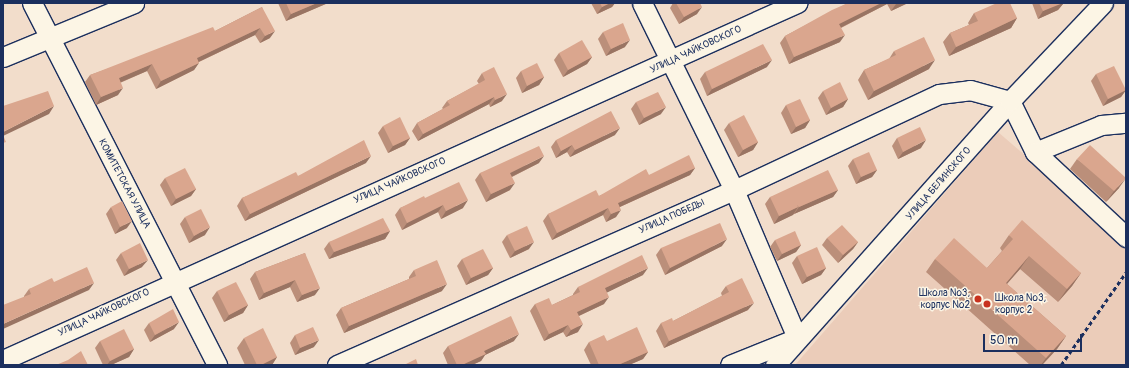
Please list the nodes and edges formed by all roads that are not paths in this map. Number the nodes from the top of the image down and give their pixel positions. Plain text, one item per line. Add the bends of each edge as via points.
1 (32, 3) edge
2 (134, 3) edge
3 (642, 3) edge
4 (797, 3) edge
5 (1104, 3) edge
6 (47, 36) junction
7 (3, 56) edge
8 (670, 62) junction
9 (1010, 101) junction
10 (1126, 123) edge
11 (1035, 152) junction
12 (734, 190) junction
13 (1126, 237) edge
14 (174, 280) junction
15 (797, 338) junction
16 (3, 360) edge
17 (217, 365) edge
18 (337, 365) edge
19 (730, 365) edge
20 (775, 365) edge

1 - 6 street, КОМИТЕТСКАЯ УЛИЦА
2 - 6 street
3 - 8 street
4 - 8 street, УЛИЦА ЧАЙКОВСКОГО
5 - 9 street, УЛИЦА БЕЛИНСКОГО
6 - 7 street
6 - 14 street, КОМИТЕТСКАЯ УЛИЦА
8 - 12 street
8 - 14 street, УЛИЦА ЧАЙКОВСКОГО
9 - 11 street
9 - 12 street, УЛИЦА ПОБЕДЫ via 970,90 939,94
9 - 15 street, УЛИЦА БЕЛИНСКОГО via 933,191
10 - 11 street via 1101,125
11 - 13 street
12 - 15 street
12 - 18 street, УЛИЦА ПОБЕДЫ
14 - 16 street, УЛИЦА ЧАЙКОВСКОГО
14 - 17 street, КОМИТЕТСКАЯ УЛИЦА
15 - 19 street
15 - 20 street, УЛИЦА БЕЛИНСКОГО

